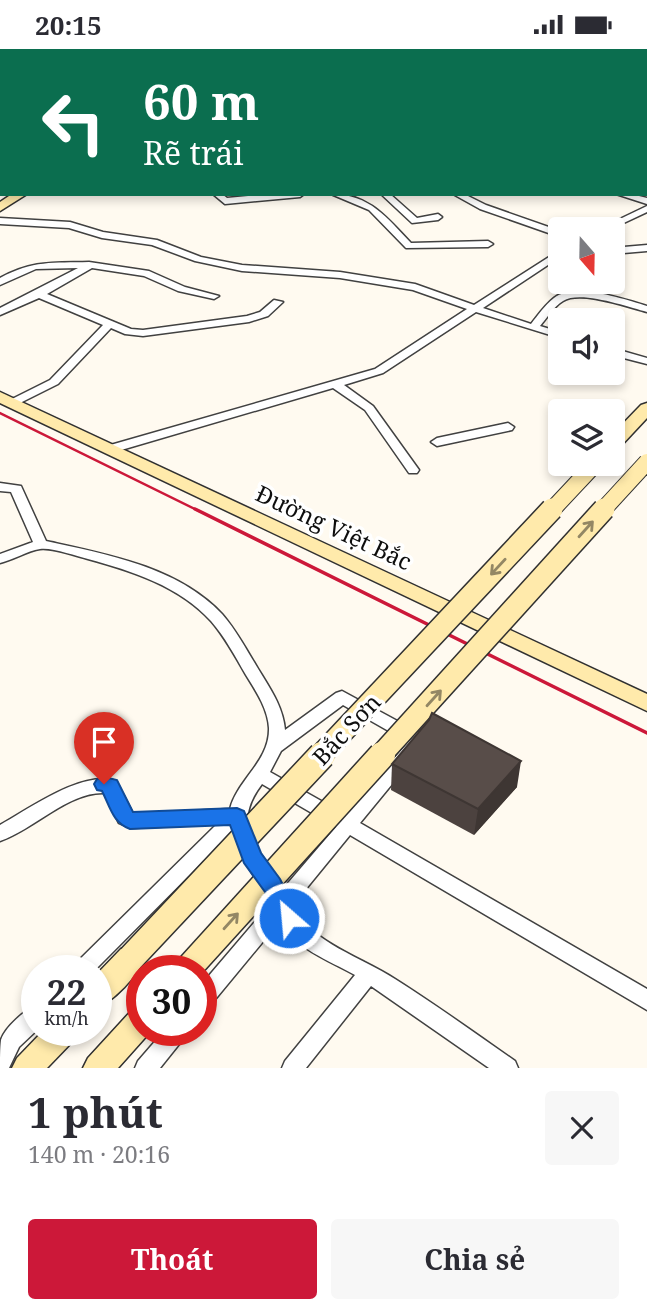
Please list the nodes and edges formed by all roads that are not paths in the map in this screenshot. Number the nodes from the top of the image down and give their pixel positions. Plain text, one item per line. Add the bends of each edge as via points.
1 (18, 196) edge
2 (219, 196) edge
3 (279, 196) edge
4 (340, 196) edge
5 (387, 196) edge
6 (461, 196) edge
7 (628, 196) edge
8 (647, 201) edge
9 (0, 207) edge
10 (647, 209) edge
11 (438, 217) dead end
12 (625, 219) edge
13 (0, 221) edge
14 (548, 230) edge
15 (488, 244) dead end
16 (647, 248) edge
17 (625, 250) edge
18 (548, 263) edge
19 (89, 265) junction
20 (0, 282) edge
21 (39, 294) junction
22 (214, 296) dead end
23 (278, 302) dead end
24 (476, 308) junction
25 (647, 309) edge
26 (0, 312) edge
27 (110, 323) junction
28 (534, 327) junction
29 (548, 331) edge
30 (625, 355) edge
31 (647, 361) edge
32 (335, 384) junction
33 (6, 400) edge
34 (647, 408) edge
35 (508, 427) dead end
36 (625, 431) edge
37 (437, 442) dead end
38 (111, 449) junction
39 (647, 462) edge
40 (412, 470) dead end
41 (584, 476) edge
42 (0, 487) edge
43 (41, 544) junction
44 (0, 559) edge
45 (647, 703) edge
46 (275, 746) junction
47 (260, 774) junction
48 (237, 816) junction
49 (349, 826) junction
50 (0, 834) edge
51 (281, 904) junction
52 (97, 955) edge
53 (200, 955) edge
54 (369, 972) junction
55 (112, 978) edge
56 (217, 982) edge
57 (647, 1000) edge
58 (21, 1031) edge
59 (126, 1037) edge
60 (48, 1046) edge
61 (164, 1046) edge
62 (0, 1064) edge
63 (27, 1068) edge
64 (98, 1068) edge
65 (146, 1068) edge
66 (293, 1068) edge
67 (507, 1068) edge

1 - 9 main road
2 - 3 street via 225,201
4 - 15 street via 372,208 409,246
5 - 11 street via 415,221
6 - 14 street
7 - 8 street
10 - 12 street
13 - 24 street via 70,225 154,242 198,259 242,268 332,274 415,287
16 - 17 street
18 - 24 street
19 - 20 street via 35,266
19 - 21 street
19 - 22 street via 146,273 182,289
21 - 26 street
21 - 27 street
23 - 27 street via 249,319 151,332 129,332
24 - 28 street
24 - 32 street via 392,364
25 - 28 street via 568,295
27 - 33 street via 54,382
28 - 29 street
30 - 31 street
32 - 38 street
32 - 40 street via 369,408
33 - 38 main road, Đường Việt Bắc
34 - 36 main road
35 - 37 street
38 - 45 main road, Đường Việt Bắc
53 -> 39 main road, Bắc Sơn, bridge
41 -> 55 main road, Bắc Sơn, bridge
42 - 43 street via 16,489
43 - 44 street
43 - 46 street via 169,583 208,608 270,700
46 - 47 street
46 - 49 street via 342,697 419,740
47 - 48 street via 240,797
47 - 49 street
48 - 50 street via 130,821 110,786 104,784 77,793
48 - 51 street via 252,857
48 - 52 street
49 - 51 street
49 - 57 street
51 - 54 street via 306,938
51 - 56 street
54 - 66 street
54 - 67 street
58 - 62 street
59 - 64 main road
60 - 63 main road
61 - 65 street

